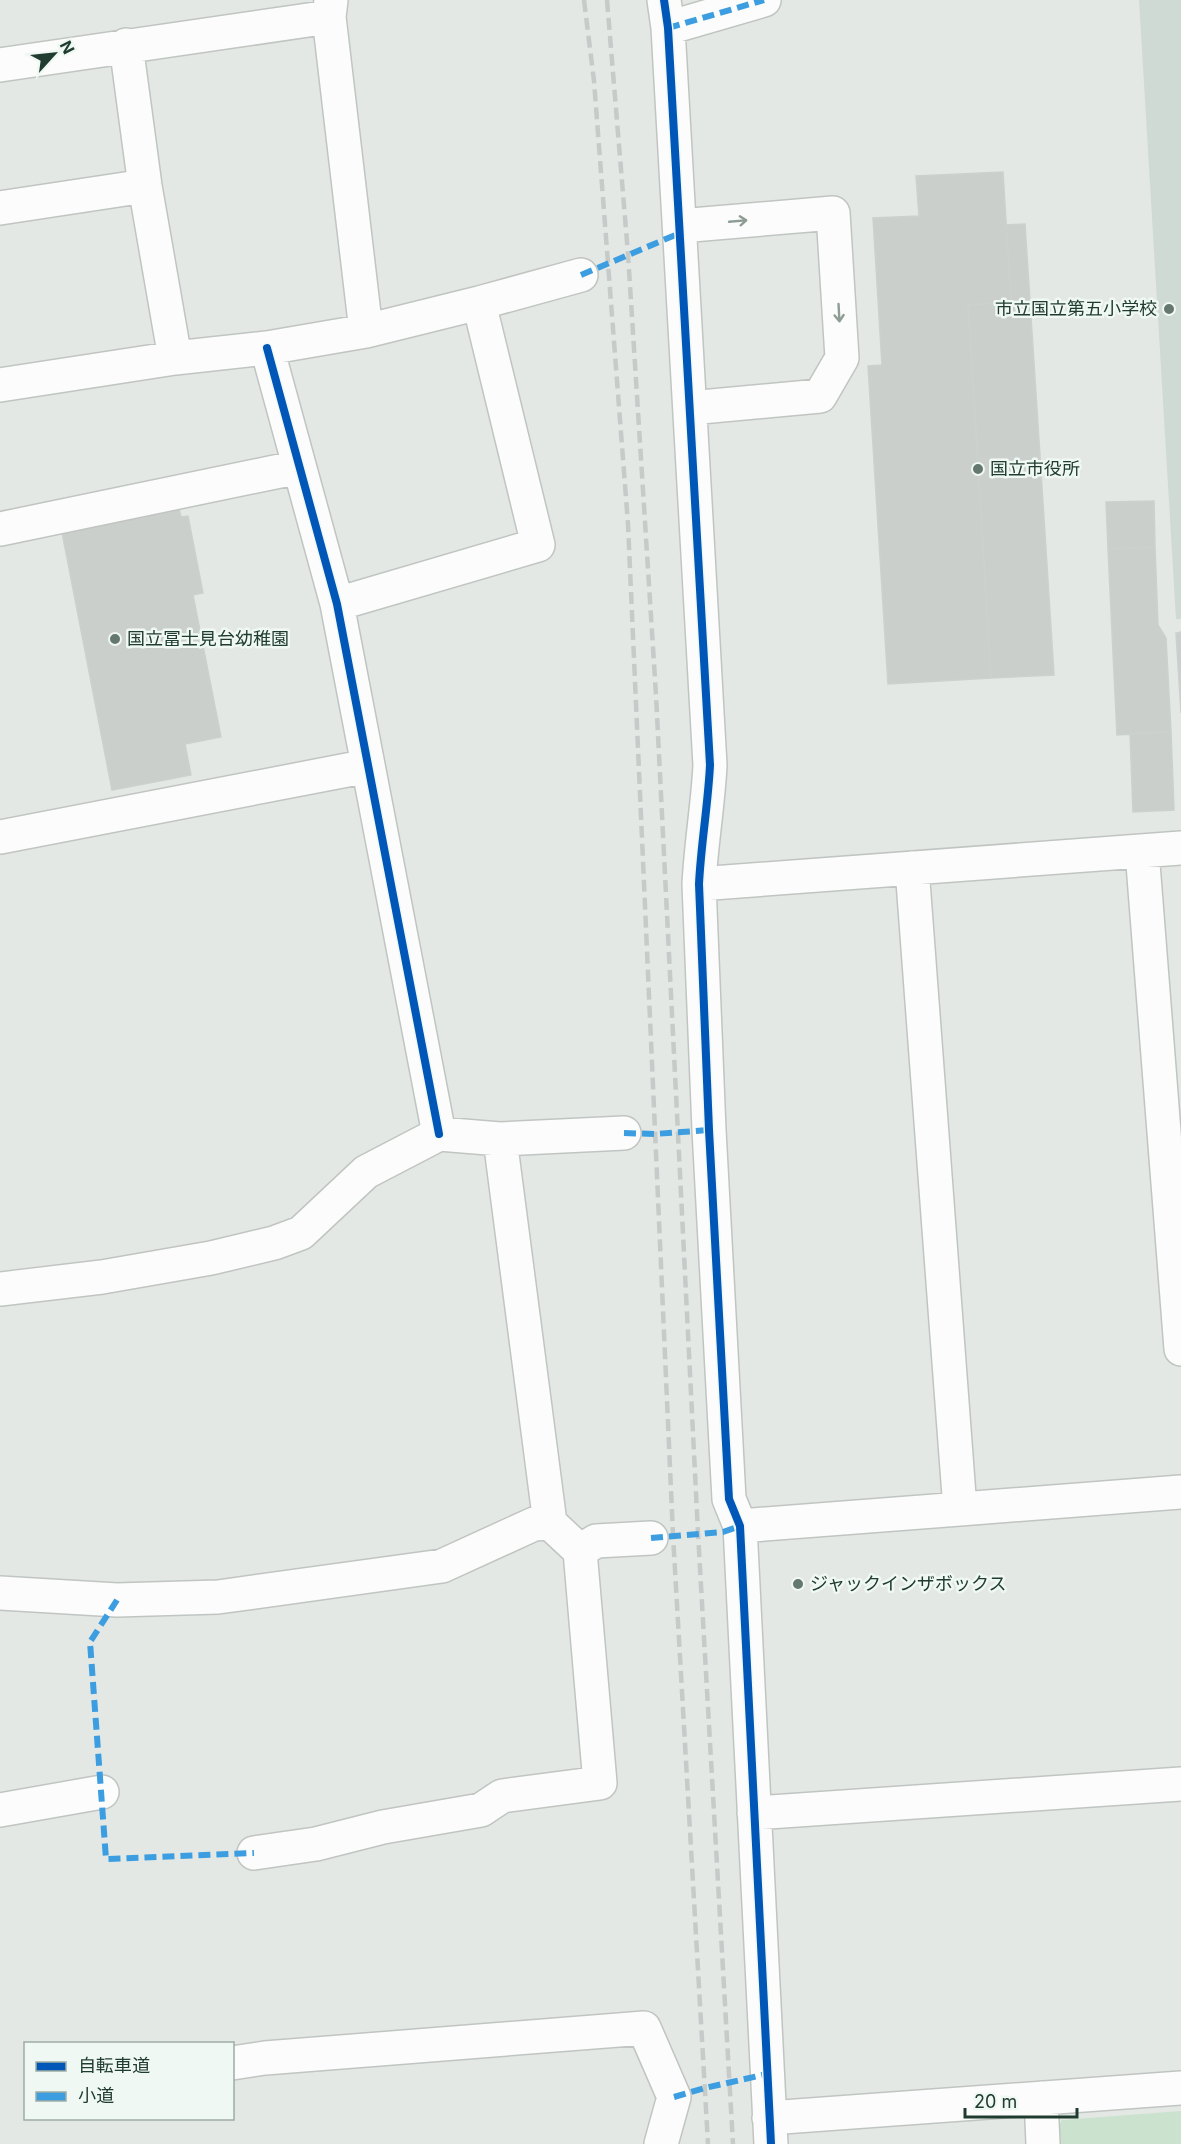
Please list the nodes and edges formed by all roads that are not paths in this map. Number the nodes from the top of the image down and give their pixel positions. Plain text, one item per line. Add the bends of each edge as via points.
1 (764, 0) edge
2 (330, 8) edge
3 (666, 14) edge
4 (126, 45) junction
5 (0, 64) edge
6 (145, 186) junction
7 (0, 208) edge
8 (680, 226) junction
9 (581, 275) dead end
10 (479, 303) junction
11 (366, 332) junction
12 (267, 348) junction
13 (175, 358) junction
14 (0, 385) edge
15 (690, 408) junction
16 (300, 467) junction
17 (0, 529) edge
18 (337, 604) junction
19 (368, 766) junction
20 (0, 837) edge
21 (1181, 848) edge
22 (1142, 851) junction
23 (912, 868) junction
24 (699, 885) junction
25 (624, 1133) dead end
26 (439, 1134) junction
27 (501, 1139) junction
28 (0, 1289) edge
29 (1181, 1349) edge
30 (1181, 1492) edge
31 (960, 1509) junction
32 (550, 1523) junction
33 (740, 1526) junction
34 (651, 1538) dead end
35 (580, 1551) junction
36 (0, 1593) edge
37 (1181, 1784) edge
38 (102, 1792) dead end
39 (0, 1810) edge
40 (754, 1814) junction
41 (254, 1853) dead end
42 (234, 2063) edge
43 (1181, 2088) edge
44 (1041, 2098) junction
45 (770, 2131) edge
46 (661, 2144) edge
47 (1043, 2144) edge

1 - 3 street
2 - 4 street
2 - 11 street
3 - 8 street
4 - 5 street
4 - 6 street
6 - 7 street
6 - 13 street
8 - 15 street
8 -> 15 street via 833,213 842,358 820,396
9 - 10 street
10 - 11 street
10 - 18 street via 538,545
11 - 12 street
12 - 13 street
12 - 16 street
13 - 14 street
15 - 24 street via 710,765
16 - 17 street
16 - 18 street
18 - 19 street
19 - 20 street
19 - 26 street
21 - 22 street
22 - 23 street
22 - 29 street
23 - 24 street
23 - 31 street
24 - 33 street via 729,1499
25 - 27 street
26 - 27 street
26 - 28 street via 366,1172 301,1233 274,1243 102,1277
27 - 32 street
30 - 31 street
31 - 33 street
32 - 35 street
32 - 36 street via 534,1524 442,1566 219,1597 117,1600
33 - 40 street
34 - 35 street via 596,1541
35 - 41 street via 600,1783 502,1796 481,1810
37 - 40 street
38 - 39 street
40 - 45 street
42 - 46 street via 644,2028 675,2097
43 - 44 street
44 - 45 street
44 - 47 street

